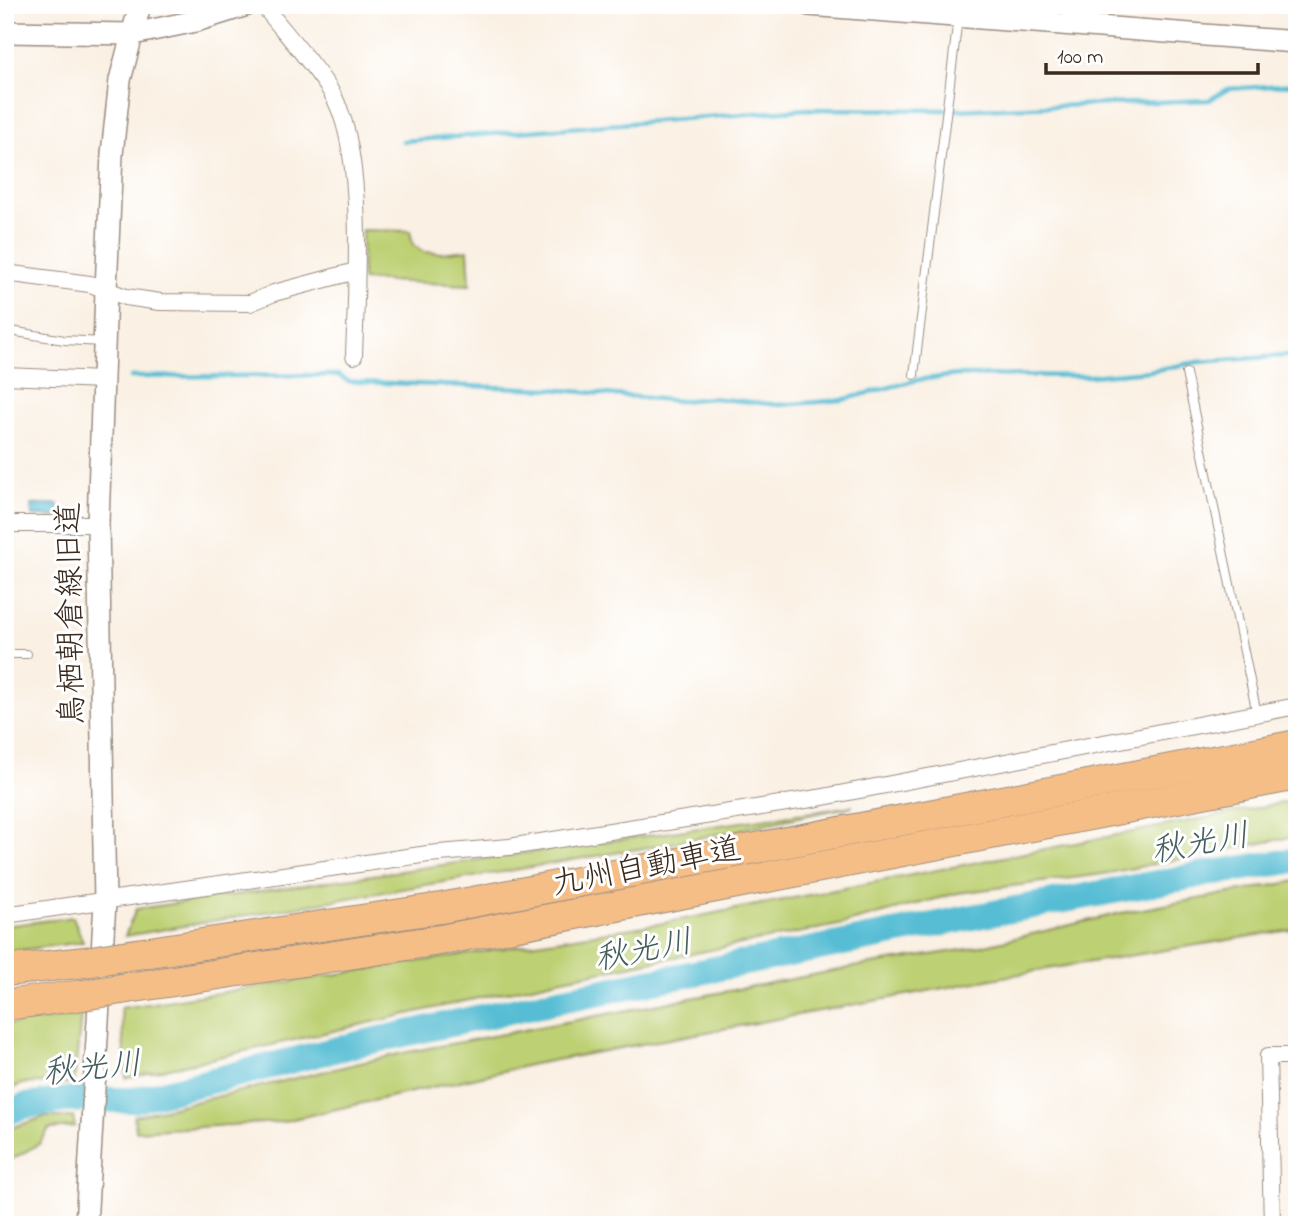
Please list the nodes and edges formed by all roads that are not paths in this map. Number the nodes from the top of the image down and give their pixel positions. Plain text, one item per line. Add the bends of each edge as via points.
1 (140, 5) edge
2 (262, 5) edge
3 (809, 5) edge
4 (233, 7) edge
5 (958, 15) junction
6 (5, 32) edge
7 (132, 34) junction
8 (1297, 42) edge
9 (356, 271) junction
10 (5, 274) edge
11 (106, 290) junction
12 (5, 330) edge
13 (104, 342) junction
14 (354, 356) dead end
15 (1186, 373) dead end
16 (914, 375) dead end
17 (5, 376) edge
18 (103, 380) junction
19 (5, 524) edge
20 (98, 524) junction
21 (5, 654) edge
22 (27, 654) dead end
23 (1297, 706) edge
24 (1257, 714) junction
25 (1297, 745) edge
26 (1297, 775) edge
27 (105, 902) junction
28 (5, 915) edge
29 (5, 971) edge
30 (5, 1005) edge
31 (1297, 1056) edge
32 (86, 1225) edge
33 (1272, 1225) edge

1 - 7 street, 鳥栖朝倉線旧道
2 - 9 street via 335,103 356,185
3 - 5 street
4 - 7 street
5 - 8 street
5 - 16 lane
6 - 7 street
7 - 11 street, 鳥栖朝倉線旧道 via 120,80 112,154
9 - 11 street via 250,303 160,302
9 - 14 street
10 - 11 street
11 - 13 street, 鳥栖朝倉線旧道
12 - 13 lane
13 - 18 street, 鳥栖朝倉線旧道
15 - 24 lane
17 - 18 street
18 - 20 street, 鳥栖朝倉線旧道
19 - 20 street
20 - 27 street, 鳥栖朝倉線旧道
21 - 22 lane
23 - 24 street
24 - 27 street via 804,800 509,847 428,854
25 - 29 highway, 九州自動車道, bridge via 441,908
26 - 30 highway, 九州自動車道, bridge via 446,939
27 - 28 street
27 - 32 street, 鳥栖朝倉線旧道
31 - 33 street via 1268,1056

